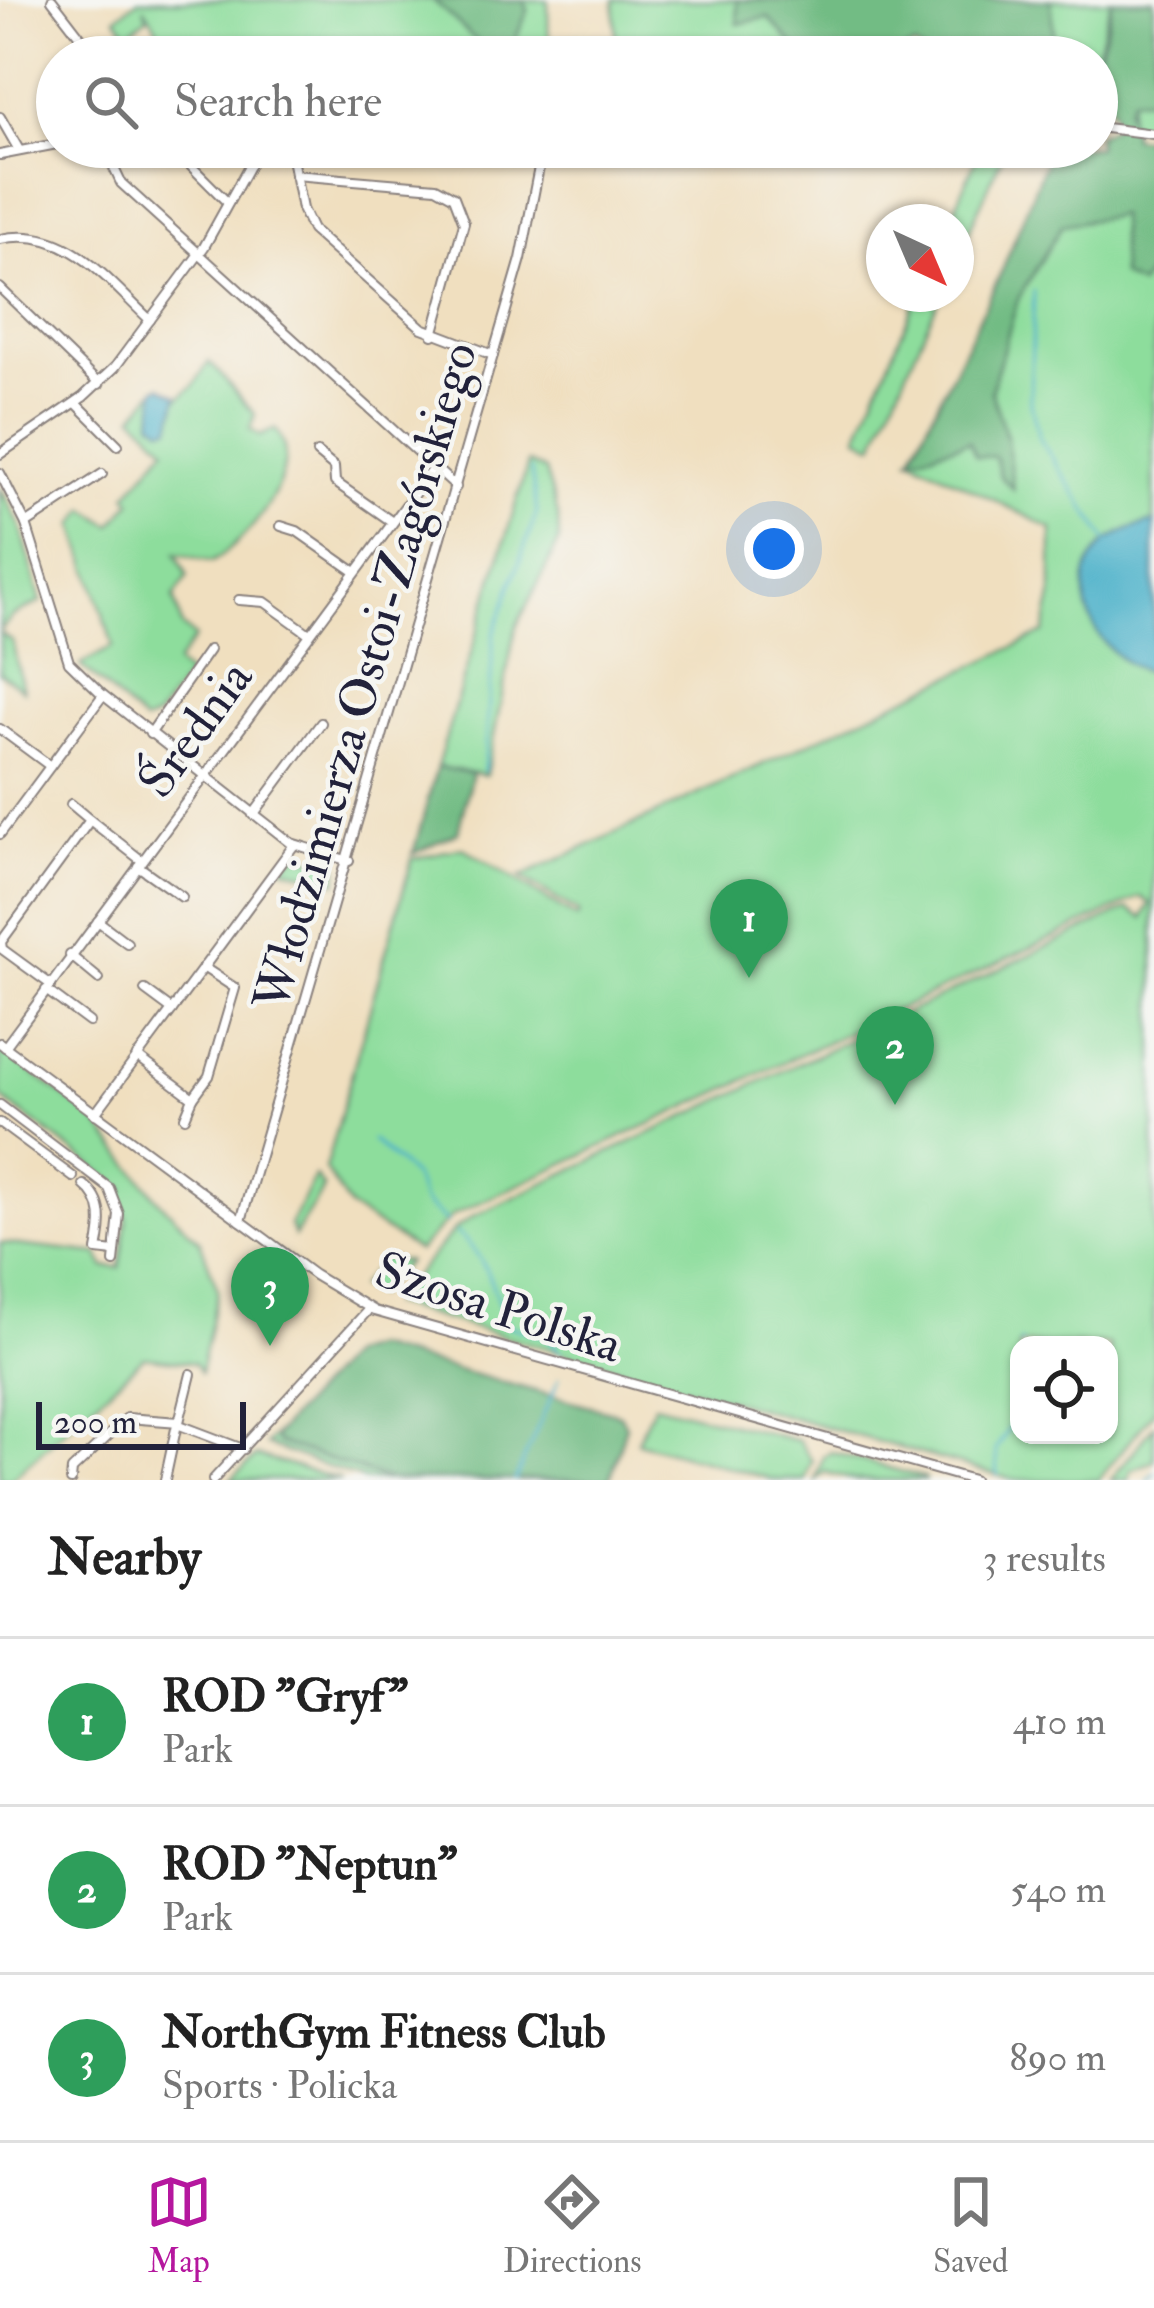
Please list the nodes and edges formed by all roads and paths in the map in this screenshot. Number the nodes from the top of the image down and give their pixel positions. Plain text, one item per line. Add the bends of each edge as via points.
1 (52, 0) edge
2 (80, 36) edge
3 (0, 117) edge
4 (1118, 130) edge
5 (1154, 134) edge
6 (36, 147) edge
7 (19, 150) junction
8 (0, 155) edge
9 (114, 168) edge
10 (193, 168) edge
11 (248, 168) edge
12 (294, 168) edge
13 (539, 168) edge
14 (295, 175) junction
15 (229, 203) junction
16 (0, 239) edge
17 (199, 254) junction
18 (0, 288) edge
19 (151, 320) junction
20 (433, 335) junction
21 (493, 355) junction
22 (99, 384) junction
23 (76, 403) junction
24 (118, 445) dead end
25 (316, 453) dead end
26 (0, 454) edge
27 (434, 467) junction
28 (0, 473) edge
29 (102, 474) dead end
30 (455, 487) junction
31 (391, 521) junction
32 (26, 524) junction
33 (281, 526) dead end
34 (354, 572) junction
35 (239, 599) dead end
36 (308, 633) junction
37 (209, 650) dead end
38 (103, 694) junction
39 (321, 723) dead end
40 (0, 729) edge
41 (150, 734) junction
42 (50, 766) junction
43 (202, 776) junction
44 (71, 804) dead end
45 (253, 815) junction
46 (90, 820) junction
47 (0, 833) edge
48 (294, 845) junction
49 (349, 861) junction
50 (140, 863) junction
51 (182, 897) dead end
52 (98, 921) junction
53 (127, 943) dead end
54 (70, 955) junction
55 (203, 967) junction
56 (99, 980) dead end
57 (48, 987) junction
58 (145, 990) dead end
59 (172, 1010) junction
60 (89, 1022) dead end
61 (3, 1045) edge
62 (137, 1056) junction
63 (193, 1097) junction
64 (0, 1105) edge
65 (9, 1112) junction
66 (95, 1114) junction
67 (185, 1117) dead end
68 (0, 1123) edge
69 (78, 1162) junction
70 (84, 1185) dead end
71 (241, 1221) junction
72 (369, 1309) junction
73 (191, 1373) dead end
74 (176, 1424) junction
75 (243, 1449) junction
76 (71, 1480) edge
77 (166, 1480) edge
78 (213, 1480) edge
79 (973, 1480) edge

1 - 2 street
3 - 7 street
4 - 5 street
6 - 7 street
7 - 8 street
9 - 17 street
10 - 15 street
11 - 15 street
12 - 14 street
13 - 21 street, Włodzimierza Ostoi-Zagórskiego
14 - 20 street via 308,225
14 - 20 street via 436,188 454,197 464,224
15 - 17 street
16 - 19 street via 36,234 62,242
17 - 19 street
17 - 27 street
18 - 22 street
19 - 22 street
20 - 21 street
21 - 30 street, Włodzimierza Ostoi-Zagórskiego
22 - 23 street
23 - 24 street
23 - 26 street
25 - 31 street via 334,466 335,482
27 - 30 street
27 - 31 street, Średnia
28 - 32 street
29 - 32 street
30 - 49 street, Włodzimierza Ostoi-Zagórskiego
31 - 34 street, Średnia
32 - 38 street via 69,662
33 - 34 street
34 - 36 street, Średnia
35 - 36 street, Średnia via 265,602
36 - 43 street, Średnia
37 - 41 street
38 - 41 street
38 - 42 street
39 - 45 street
40 - 42 street
41 - 43 street
42 - 47 street
43 - 45 street
43 - 50 street, Średnia
44 - 46 street
45 - 48 street
46 - 50 street
46 - 57 street via 1,942
48 - 49 street
48 - 55 street
49 - 71 street, Włodzimierza Ostoi-Zagórskiego
50 - 51 street, Średnia
50 - 52 street, Średnia
52 - 53 street
52 - 54 street, Średnia
54 - 56 street
54 - 57 street, Średnia
55 - 59 street
55 - 63 street via 235,988 209,1076
57 - 60 street
57 - 61 street, Średnia
58 - 59 street
59 - 62 street
61 - 66 street, Szosa Polska
62 - 63 street
62 - 66 street
63 - 67 street
64 - 65 street
65 - 68 street
65 - 69 street
66 - 71 street, Szosa Polska
68 - 69 street via 71,1176
69 - 70 street via 116,1201 114,1257 97,1250 102,1218
71 - 72 street, Szosa Polska
72 - 75 street
72 - 79 street, Szosa Polska
73 - 74 street
74 - 75 street
74 - 76 street via 127,1418
74 - 77 street
75 - 78 street

